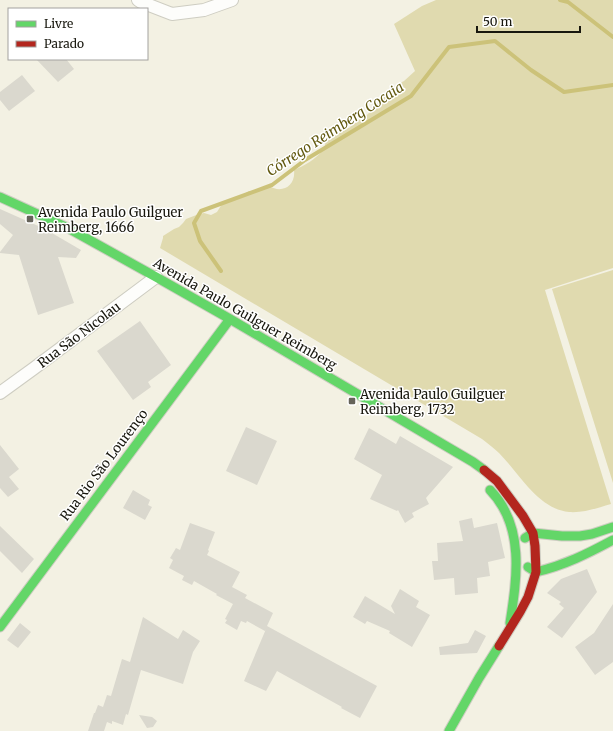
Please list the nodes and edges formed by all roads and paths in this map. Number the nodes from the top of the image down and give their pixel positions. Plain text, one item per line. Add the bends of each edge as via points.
1 (138, 0) edge
2 (232, 0) edge
3 (0, 197) edge
4 (156, 277) junction
5 (230, 319) junction
6 (0, 393) edge
7 (473, 462) junction
8 (523, 516) junction
9 (613, 527) edge
10 (533, 532) junction
11 (554, 535) junction
12 (613, 540) edge
13 (515, 545) junction
14 (517, 559) junction
15 (536, 572) junction
16 (0, 627) edge
17 (509, 631) junction
18 (449, 731) edge

1 - 2 street via 172,14 204,10
3 - 4 main road, Avenida Paulo Guilguer Reimberg via 66,227
4 - 5 main road, Avenida Paulo Guilguer Reimberg
4 - 6 street, Rua São Nicolau
5 - 7 main road, Avenida Paulo Guilguer Reimberg
5 - 16 main road, Rua Rio São Lourenço
7 - 8 main road, Avenida Paulo Guilguer Reimberg via 496,481
7 - 13 main road, Avenida Paulo Guilguer Reimberg via 503,507
8 - 10 main road, Avenida Paulo Guilguer Reimberg
8 - 11 main road
9 - 11 main road via 580,536
10 - 11 main road
10 - 13 main road
10 - 15 main road, Avenida Paulo Guilguer Reimberg
12 - 15 main road via 574,560
13 - 14 main road, Avenida Paulo Guilguer Reimberg
14 - 15 main road
14 - 17 main road, Avenida Paulo Guilguer Reimberg
15 - 17 main road, Avenida Paulo Guilguer Reimberg via 528,597
17 - 18 main road, Avenida Paulo Guilguer Reimberg

